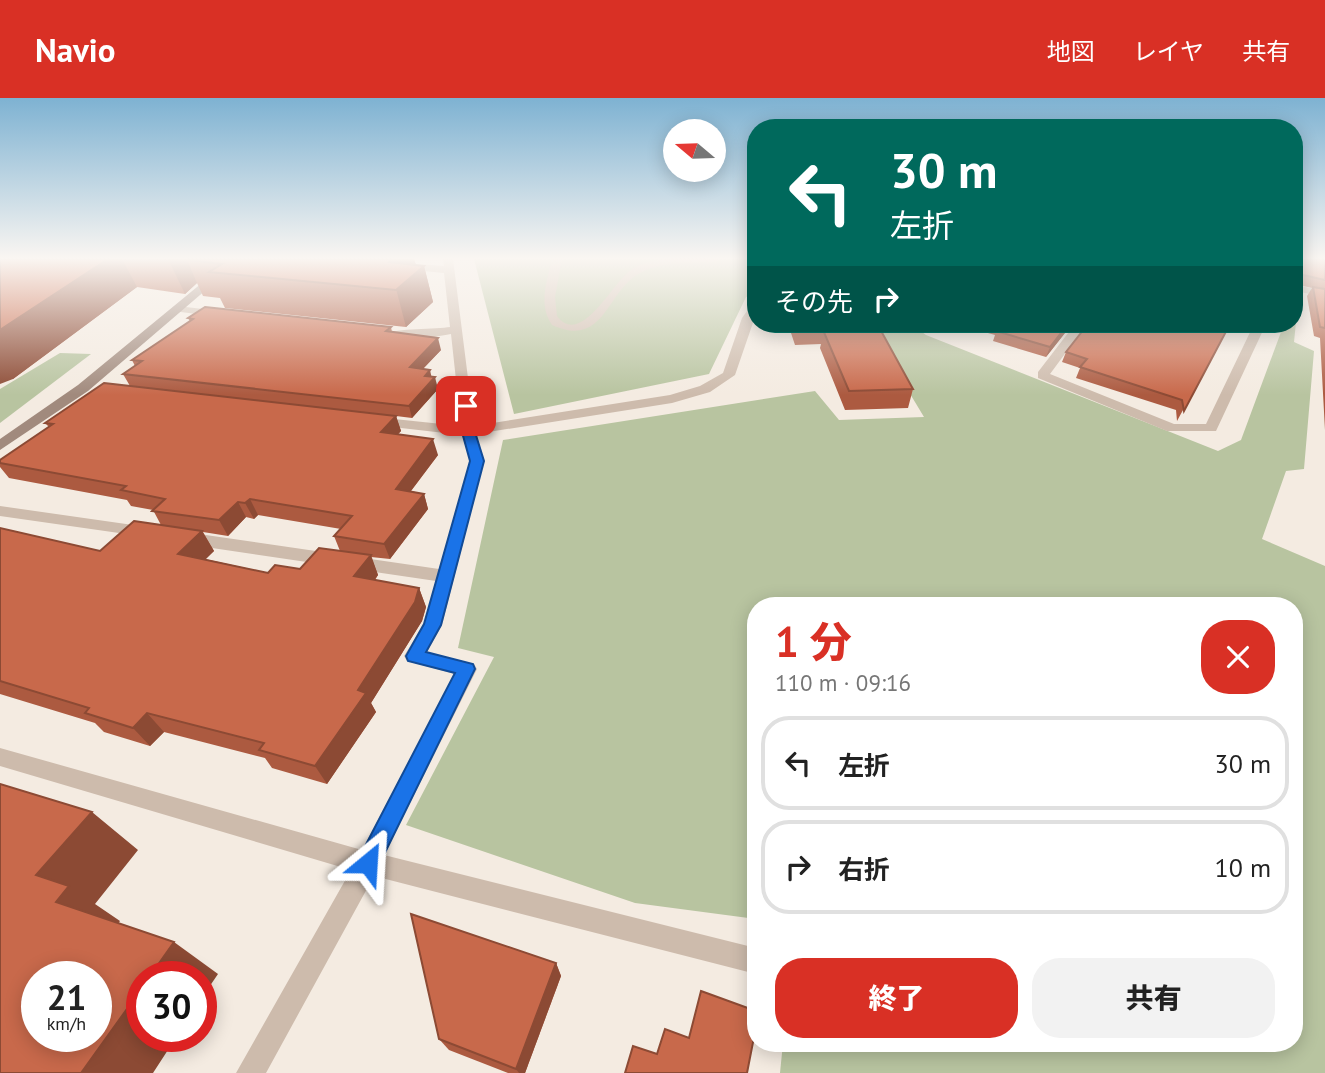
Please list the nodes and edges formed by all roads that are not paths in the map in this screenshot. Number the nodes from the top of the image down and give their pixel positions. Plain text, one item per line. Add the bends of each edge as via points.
1 (182, 304) edge
2 (453, 304) edge
3 (550, 304) edge
4 (606, 304) edge
5 (177, 309) junction
6 (231, 315) edge
7 (747, 318) edge
8 (457, 330) junction
9 (378, 331) edge
10 (1073, 333) edge
11 (1257, 333) edge
12 (83, 388) junction
13 (110, 391) edge
14 (358, 419) edge
15 (468, 432) junction
16 (0, 446) edge
17 (0, 511) edge
18 (445, 576) junction
19 (0, 757) edge
20 (368, 863) junction
21 (747, 959) edge
22 (250, 1073) edge

1 - 5 street
2 - 8 street
3 - 4 street via 552,319 576,328 590,324
5 - 6 street
5 - 12 street
7 - 15 street via 729,375 705,389 672,399
8 - 9 street via 418,335
8 - 15 street
10 - 11 street via 1042,375 1172,428 1210,428
12 - 13 street
12 - 16 street
14 - 15 street
15 - 18 street via 477,461
17 - 18 street
18 - 20 street via 432,625 414,656 467,669
19 - 20 street
20 - 21 street
20 - 22 street

